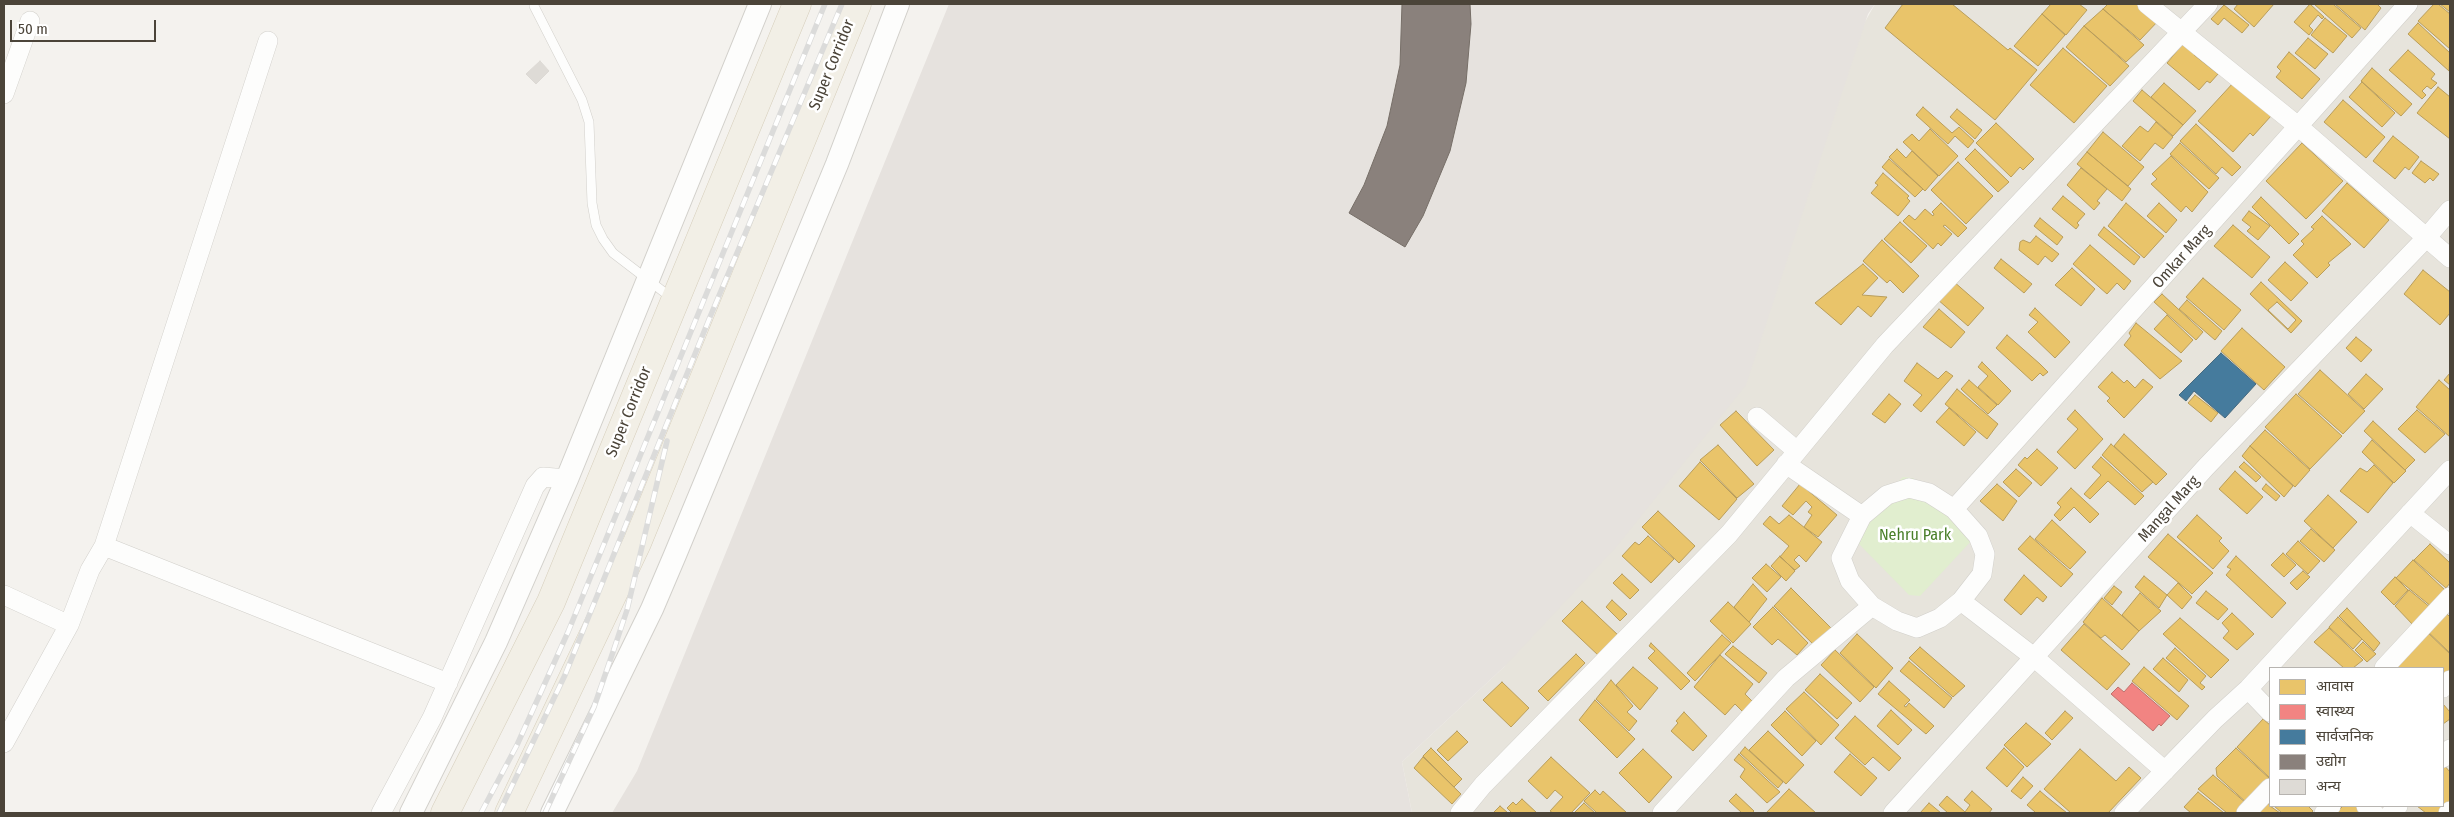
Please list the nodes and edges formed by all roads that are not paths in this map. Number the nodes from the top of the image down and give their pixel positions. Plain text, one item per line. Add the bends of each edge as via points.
1 (760, 4) edge
2 (797, 4) edge
3 (857, 4) edge
4 (898, 4) edge
5 (2147, 4) edge
6 (2208, 4) edge
7 (2408, 4) edge
8 (534, 6) dead end
9 (30, 21) dead end
10 (2180, 32) junction
11 (268, 41) dead end
12 (4, 94) edge
13 (2299, 127) junction
14 (2450, 210) edge
15 (2427, 238) junction
16 (2450, 258) edge
17 (647, 279) junction
18 (675, 301) junction
19 (1757, 417) dead end
20 (1791, 458) junction
21 (2450, 470) edge
22 (567, 479) junction
23 (1954, 509) junction
24 (2410, 513) junction
25 (1862, 516) junction
26 (2450, 545) edge
27 (104, 546) junction
28 (4, 595) edge
29 (2450, 597) edge
30 (1961, 601) junction
31 (1872, 606) junction
32 (69, 625) junction
33 (2034, 658) junction
34 (2385, 667) edge
35 (448, 683) junction
36 (2248, 689) junction
37 (2269, 711) edge
38 (4, 743) edge
39 (2165, 772) junction
40 (2269, 789) edge
41 (381, 813) edge
42 (410, 813) edge
43 (445, 813) edge
44 (509, 813) edge
45 (552, 813) edge
46 (1460, 813) edge
47 (1662, 813) edge
48 (1893, 813) edge
49 (2124, 813) edge
50 (2246, 813) edge

1 - 17 street
2 - 18 main road, Super Corridor
3 - 44 main road, Super Corridor via 637,543
4 - 45 street via 833,173 652,610
5 - 10 street
6 - 10 street
7 - 13 street, Omkar Marg
8 - 17 lane via 582,100 589,122 596,225 613,253
9 - 12 street
10 - 13 street
10 - 20 street via 1884,345
11 - 27 street
13 - 15 street
13 - 23 street, Omkar Marg
14 - 15 street, Mangal Marg
15 - 16 street
15 - 33 street, Mangal Marg via 2206,468
17 - 18 lane
17 - 22 street
18 - 43 main road, Super Corridor via 551,602
19 - 20 street
20 - 25 street
20 - 46 street via 1729,534 1483,785
21 - 24 street
22 - 35 street via 543,477 535,486
22 - 42 street via 496,642
23 - 25 street via 1929,493 1909,488 1888,495
23 - 30 street via 1978,536 1985,554 1982,574
24 - 26 street
24 - 36 street
25 - 31 street via 1841,558 1850,581
27 - 32 street via 90,570
27 - 35 street
28 - 32 street
29 - 34 street
30 - 31 street via 1940,618 1917,628
30 - 33 street
31 - 47 street via 1786,678
32 - 38 street
33 - 39 street
33 - 48 street, Mangal Marg
35 - 41 street
36 - 37 street
36 - 39 street
39 - 49 street
40 - 50 street

